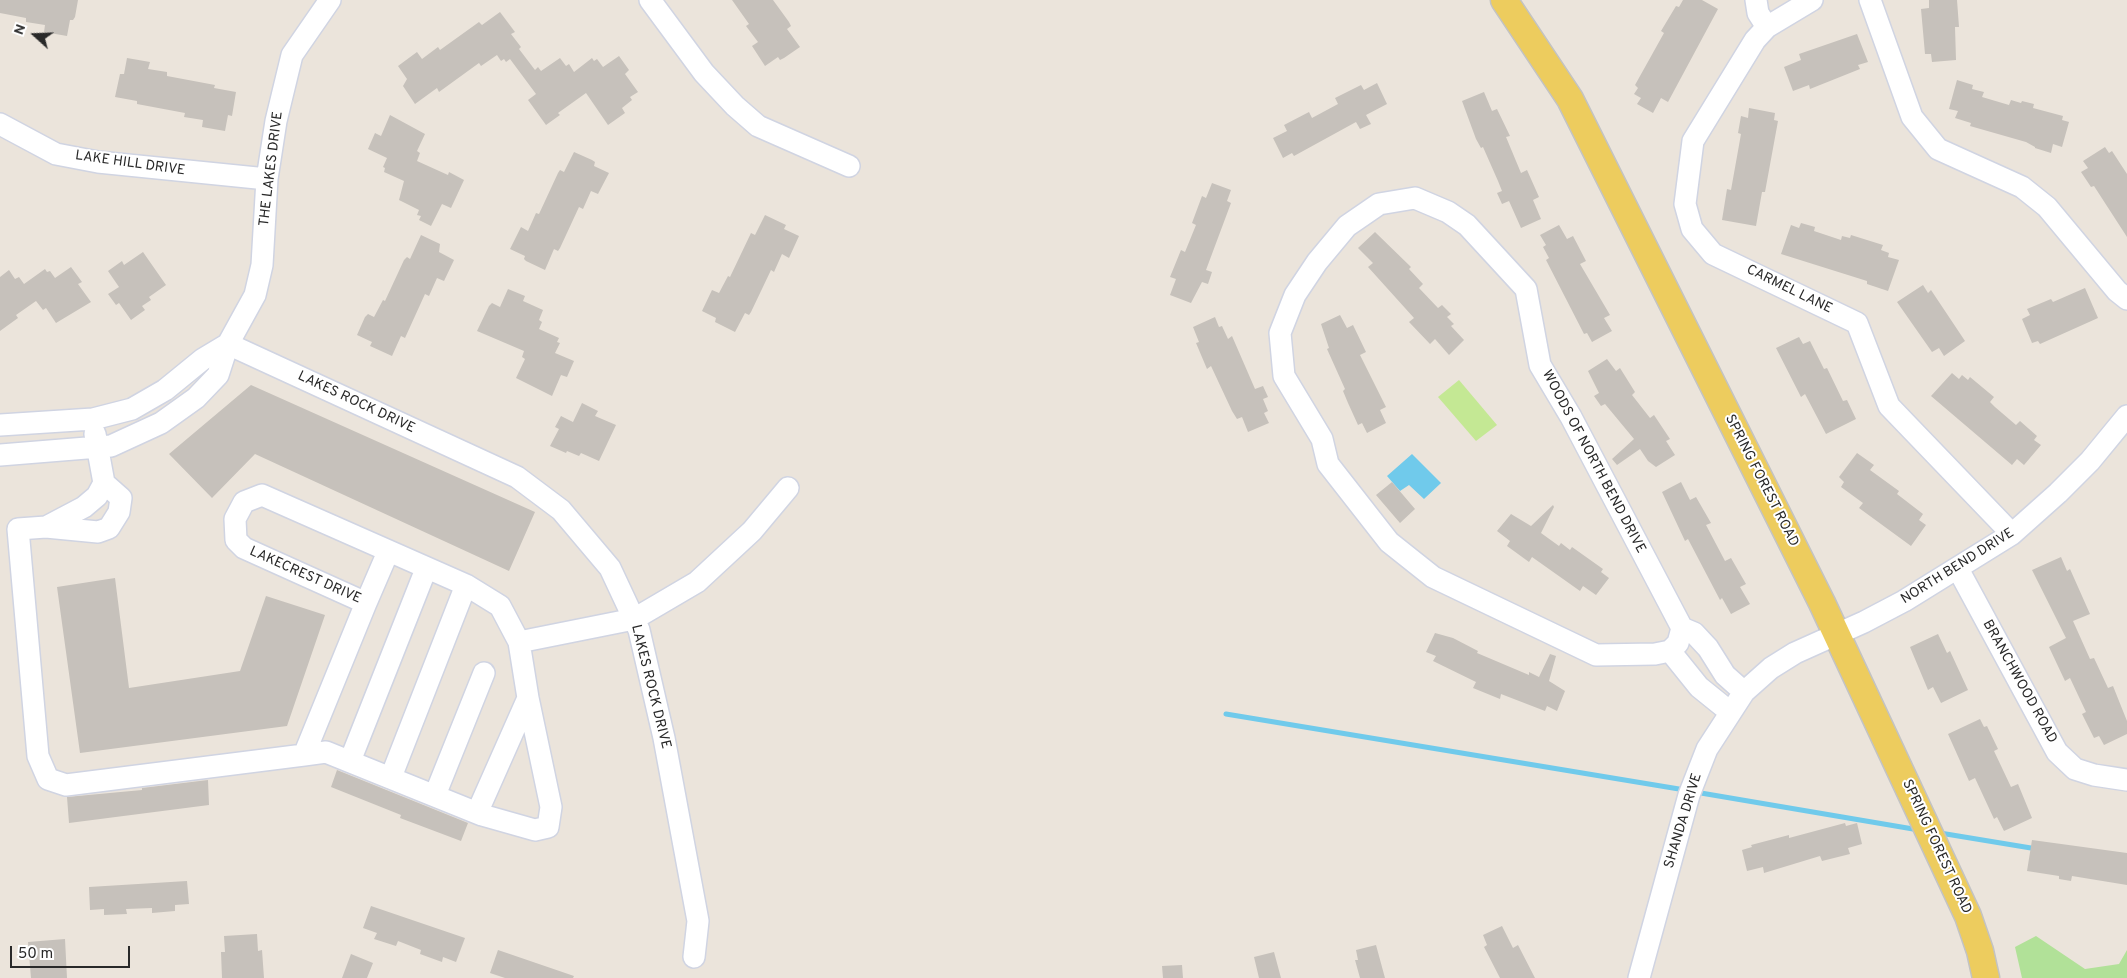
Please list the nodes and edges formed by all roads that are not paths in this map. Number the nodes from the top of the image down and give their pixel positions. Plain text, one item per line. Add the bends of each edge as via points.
1 (330, 0) edge
2 (650, 0) edge
3 (1504, 0) edge
4 (1756, 0) edge
5 (1812, 0) edge
6 (1870, 0) edge
7 (1767, 27) junction
8 (0, 124) edge
9 (849, 166) dead end
10 (267, 179) junction
11 (2127, 299) edge
12 (228, 344) junction
13 (2127, 416) edge
14 (93, 419) junction
15 (0, 425) edge
16 (96, 447) junction
17 (0, 455) edge
18 (104, 483) junction
19 (788, 488) dead end
20 (77, 521) junction
21 (2012, 534) junction
22 (388, 552) junction
23 (426, 569) junction
24 (1958, 569) junction
25 (466, 585) junction
26 (366, 603) junction
27 (634, 619) junction
28 (1682, 628) junction
29 (1836, 633) junction
30 (519, 642) junction
31 (1670, 651) junction
32 (484, 673) dead end
33 (1744, 692) junction
34 (528, 698) junction
35 (1730, 712) junction
36 (304, 756) junction
37 (350, 761) junction
38 (391, 777) junction
39 (2127, 780) edge
40 (435, 795) junction
41 (477, 813) junction
42 (694, 957) dead end
43 (1639, 978) edge
44 (1986, 978) edge

1 - 10 street, THE LAKES DRIVE via 292,55 276,120
2 - 9 street via 704,73 758,126
3 - 29 main road, SPRING FOREST ROAD via 1570,98
4 - 7 street via 1758,14
5 - 7 street, CARMEL LANE
6 - 11 street via 1912,117 1938,149 2022,187 2047,207
7 - 21 street, CARMEL LANE via 1755,40 1693,141 1685,204 1692,229 1713,254 1857,323 1889,406
8 - 10 street, LAKE HILL DRIVE via 56,154 172,171
10 - 12 street, THE LAKES DRIVE via 262,265 255,295
12 - 14 street via 202,359 165,390 132,409
12 - 16 street, THE LAKES DRIVE via 218,375 196,398 161,423 111,446
12 - 27 street, LAKES ROCK DRIVE via 517,477 561,510 610,568
13 - 21 street, NORTH BEND DRIVE via 2065,487
14 - 15 street
14 - 16 street
16 - 17 street, THE LAKES DRIVE
16 - 18 street
18 - 20 street, LAKECREST DRIVE
18 - 20 street, LAKECREST DRIVE via 121,498 120,512 109,528 98,532
19 - 27 street via 752,531 697,582
20 - 36 street, LAKECREST DRIVE via 55,520 46,527 18,529 38,756 48,779 66,785
21 - 24 street, NORTH BEND DRIVE
22 - 23 street, LAKECREST DRIVE
22 - 26 street
22 - 26 street, LAKECREST DRIVE via 262,495 244,502 235,519 236,540 244,548
23 - 25 street, LAKECREST DRIVE
23 - 37 street
24 - 29 street, NORTH BEND DRIVE via 1869,620
24 - 39 street, BRANCHWOOD ROAD via 2057,752 2075,769
25 - 30 street, LAKECREST DRIVE via 500,606
25 - 38 street
26 - 36 street, LAKECREST DRIVE
27 - 30 street
27 - 42 street, LAKES ROCK DRIVE via 664,738 698,921
28 - 31 street via 1678,643
28 - 31 street, WOODS OF NORTH BEND DRIVE via 1571,417 1540,365 1526,289 1467,225 1448,212 1415,198 1379,204 1347,226 1295,295 1280,333 1284,376 1322,439 1328,464 1357,504 1389,542 1432,577 1596,655
28 - 33 street, WOODS OF NORTH BEND DRIVE via 1694,633 1725,675
29 - 33 street, SHANDA DRIVE via 1779,663
29 - 44 main road, SPRING FOREST ROAD via 1968,916
30 - 34 street, LAKECREST DRIVE
31 - 35 street via 1699,687
32 - 40 street
33 - 35 street, SHANDA DRIVE
34 - 41 street
34 - 41 street, LAKECREST DRIVE via 550,807 548,827 535,830
35 - 43 street, SHANDA DRIVE via 1707,749 1689,795
36 - 37 street, LAKECREST DRIVE via 326,752
37 - 38 street, LAKECREST DRIVE
38 - 40 street, LAKECREST DRIVE
40 - 41 street, LAKECREST DRIVE

